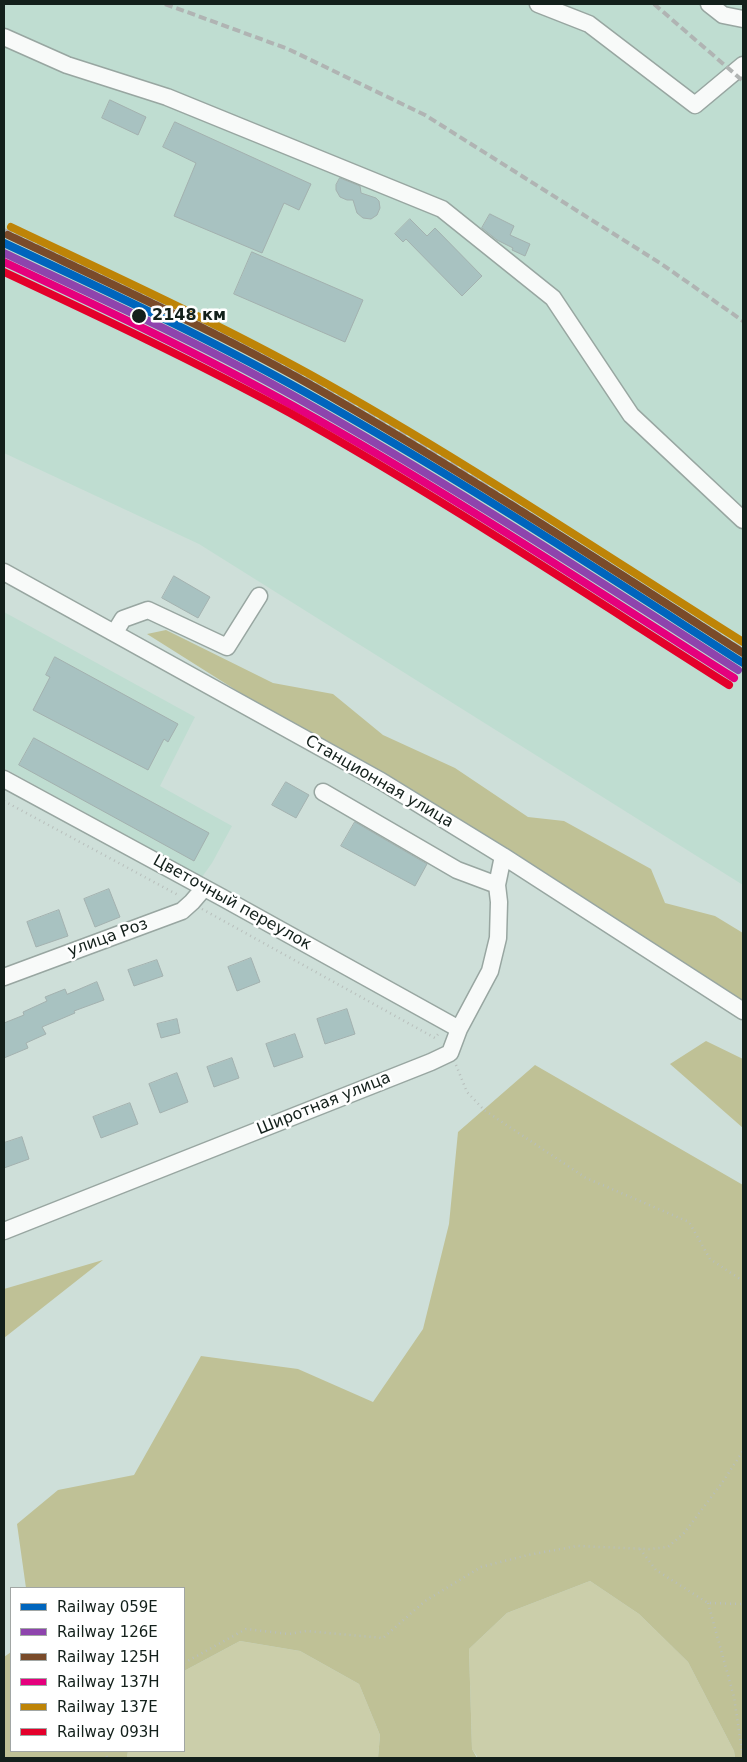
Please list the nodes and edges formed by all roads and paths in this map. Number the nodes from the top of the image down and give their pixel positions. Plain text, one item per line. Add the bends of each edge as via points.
1 (538, 4) edge
2 (709, 4) edge
3 (743, 19) edge
4 (4, 37) edge
5 (743, 65) edge
6 (743, 520) edge
7 (4, 572) edge
8 (259, 596) dead end
9 (115, 632) junction
10 (4, 779) edge
11 (323, 792) dead end
12 (503, 856) junction
13 (498, 885) junction
14 (204, 888) junction
15 (4, 977) edge
16 (743, 1011) edge
17 (459, 1029) junction
18 (450, 1052) junction
19 (4, 1231) edge
20 (743, 1281) edge
21 (743, 1451) edge
22 (640, 1549) junction
23 (708, 1603) junction
24 (743, 1604) edge
25 (185, 1662) edge
26 (743, 1758) edge

1 - 5 street via 589,24 695,105
2 - 3 street via 723,15
4 - 6 street via 67,65 167,97 442,209 553,298 631,415
7 - 9 street, Станционная улица
8 - 9 street via 227,647 148,610 123,619
9 - 12 street, Станционная улица via 381,781
10 - 14 street, Цветочный переулок
11 - 13 street via 457,870
12 - 13 street
12 - 16 street, Станционная улица
13 - 17 street via 498,938 490,970
14 - 15 street, улица Роз via 182,911
14 - 17 street, Цветочный переулок
17 - 18 street
18 - 19 street, Широтная улица
18 - 20 path via 467,1092 484,1110 586,1178 689,1222 710,1259
21 - 22 path via 684,1534 668,1547
22 - 23 path via 656,1570
22 - 25 path via 577,1546 482,1567 425,1601 383,1638 246,1629
23 - 24 path
23 - 26 path via 734,1697

